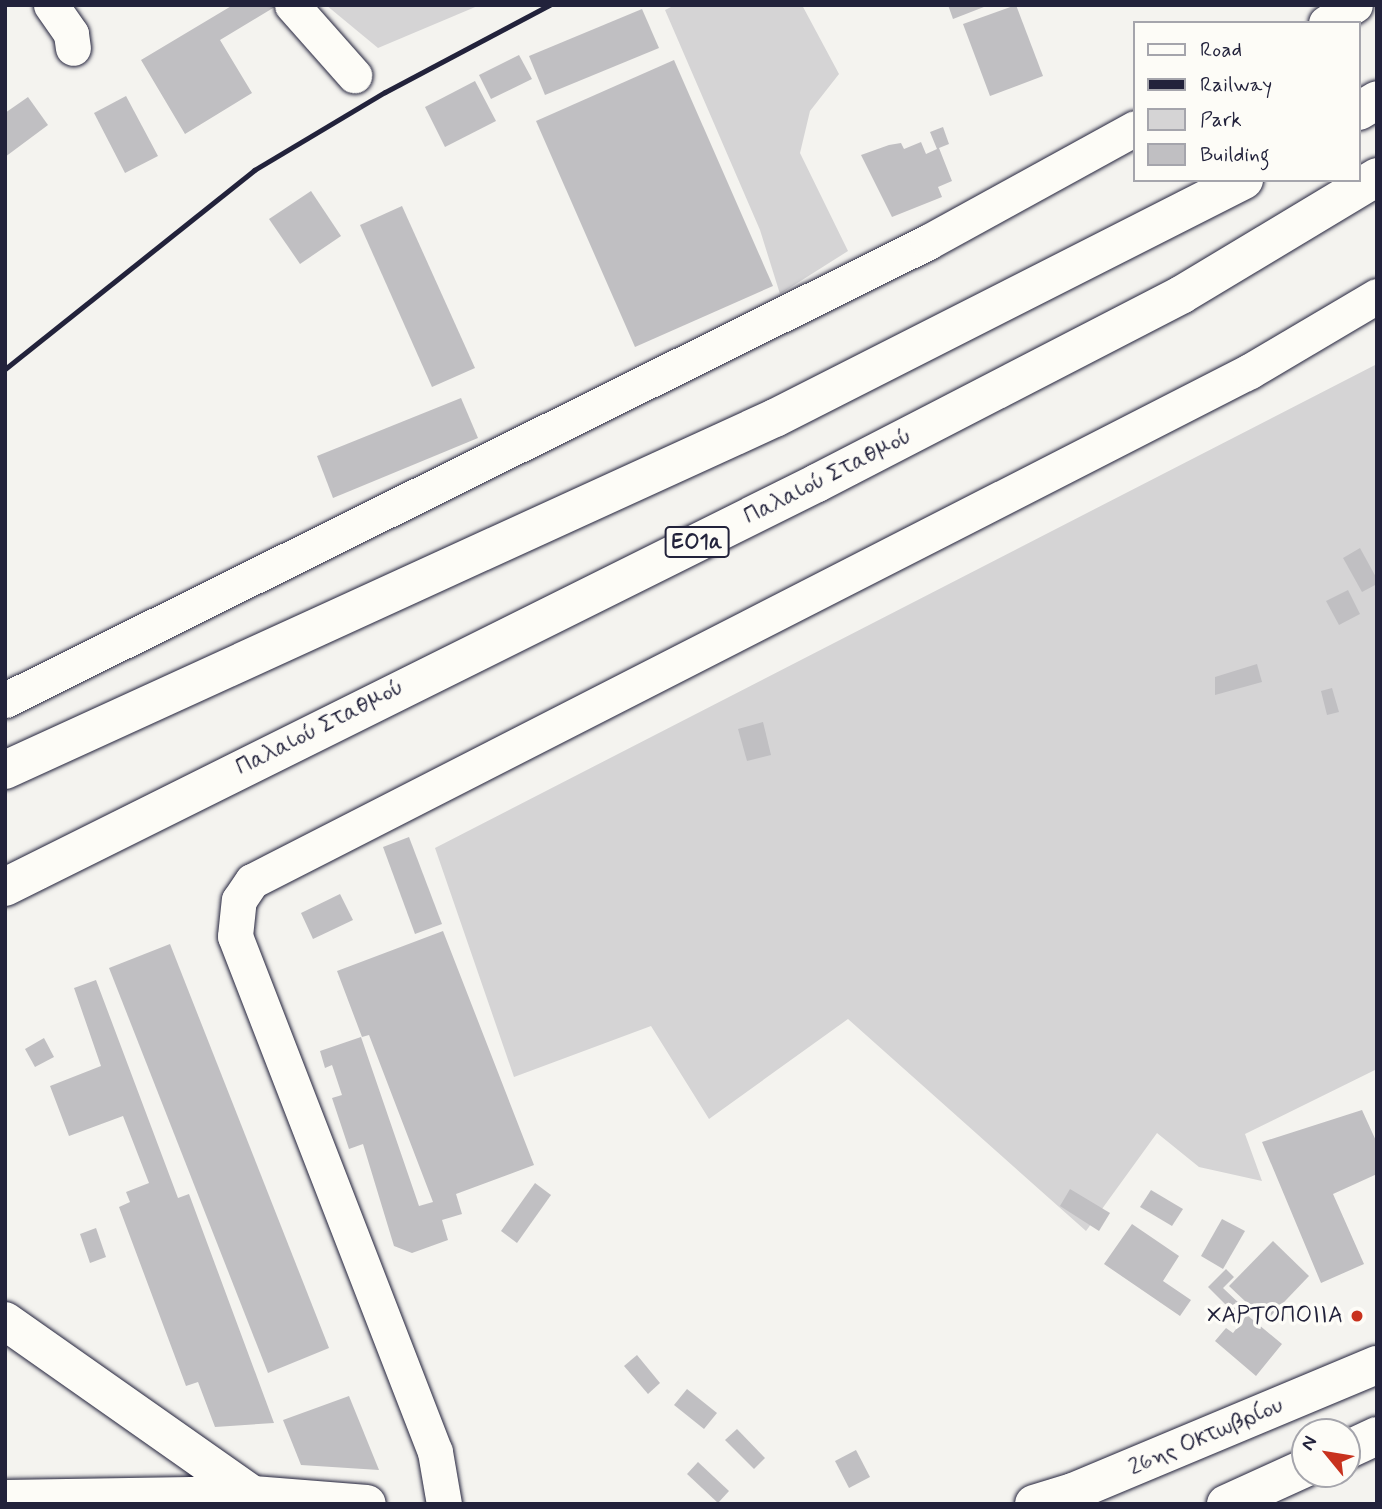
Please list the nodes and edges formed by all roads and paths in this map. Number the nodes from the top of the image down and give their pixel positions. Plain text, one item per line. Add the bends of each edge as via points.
1 (51, 5) edge
2 (292, 5) edge
3 (73, 48) dead end
4 (354, 75) dead end
5 (1377, 100) edge
6 (1361, 110) edge
7 (1134, 129) edge
8 (1377, 177) edge
9 (1240, 182) edge
10 (1377, 296) edge
11 (5, 700) edge
12 (5, 770) edge
13 (5, 887) edge
14 (5, 1321) edge
15 (1377, 1365) edge
16 (1377, 1436) edge
17 (1361, 1443) edge
18 (1291, 1474) edge
19 (253, 1495) junction
20 (5, 1499) edge
21 (367, 1504) edge
22 (444, 1504) edge
23 (1034, 1504) edge
24 (1226, 1504) edge

1 - 3 street via 71,34
2 - 4 street
5 - 6 main road
7 - 11 street via 928,242
8 - 13 main road, Παλαιού Σταθμού / ΕΟ1α via 1181,295 817,484
9 - 12 main road via 775,418
10 - 22 street via 1250,371 252,881 239,900 235,936 435,1452
14 - 19 main road
15 - 23 main road, 26ης Οκτωβρίου via 1073,1492
16 - 17 main road
18 - 24 main road
19 - 20 main road
19 - 21 main road

